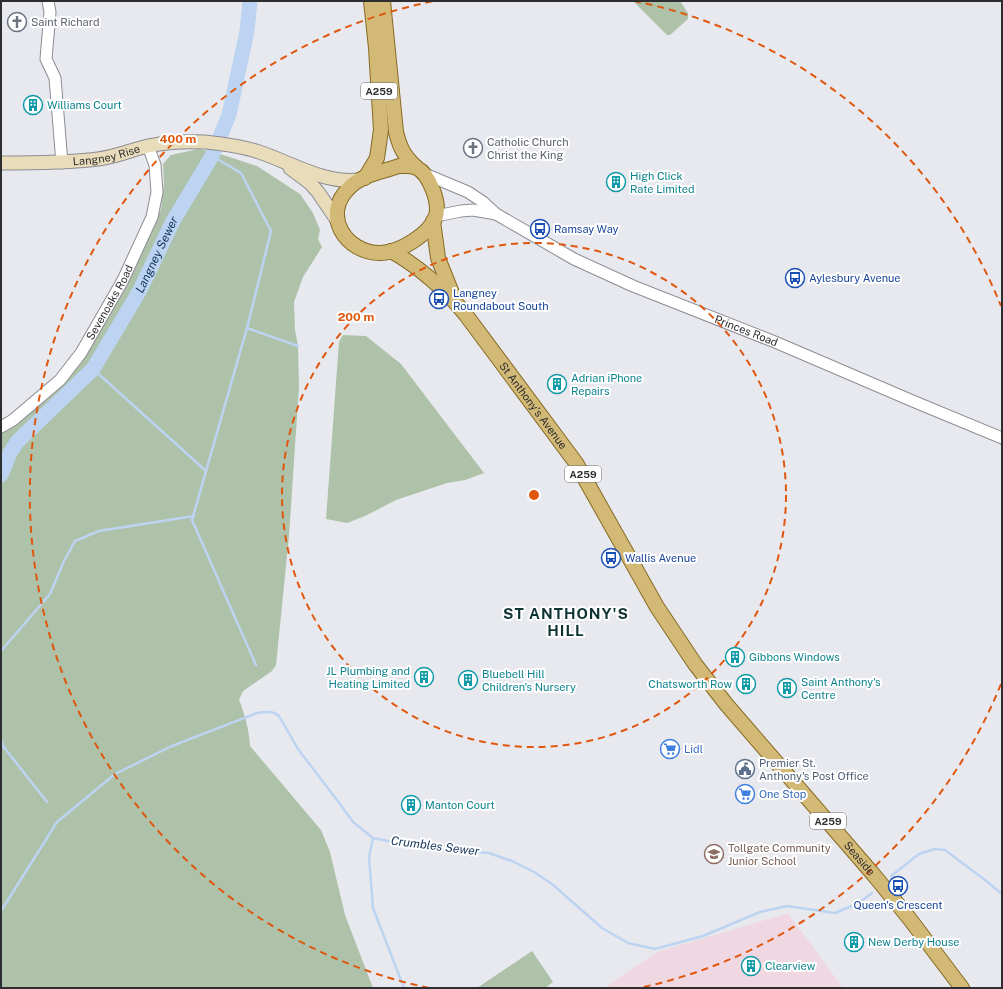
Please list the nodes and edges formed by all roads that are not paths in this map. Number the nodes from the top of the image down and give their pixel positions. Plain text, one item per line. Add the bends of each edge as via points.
1 (48, 1) edge
2 (371, 1) edge
3 (382, 1) edge
4 (148, 146) junction
5 (281, 161) junction
6 (1, 163) edge
7 (62, 163) junction
8 (421, 171) junction
9 (362, 179) junction
10 (496, 214) junction
11 (434, 219) junction
12 (337, 220) junction
13 (391, 251) junction
14 (456, 302) junction
15 (1, 427) edge
16 (1002, 438) edge
17 (690, 658) joint
18 (962, 988) edge

1 - 7 street via 50,12 46,58 55,78
2 - 9 main road, A259 via 382,130 377,158
3 - 8 main road, A259 via 399,146 406,158
4 - 5 main road, Langney Rise via 176,142 205,142 259,152
4 - 7 main road, Langney Rise via 100,159
4 - 15 street, Sevenoaks Road via 155,165 157,192 152,217 123,280 81,354 60,380 13,420
5 - 9 main road, Langney Rise via 337,180
5 - 12 main road, Langney Rise via 314,188
6 - 7 main road, Langney Rise
8 - 9 main road via 399,166
8 - 10 street, Princes Road via 468,192
8 - 11 main road via 432,187 436,200 437,211
9 - 12 main road via 343,194 337,209
10 - 11 street, Princes Road via 472,210
10 - 16 street, Princes Road via 574,259 633,286 775,342
11 - 13 main road via 415,240
11 - 14 main road, St Anthony's Avenue / A259 via 438,258
12 - 13 main road via 339,228 358,247 370,252
13 - 14 main road, St Anthony's Avenue / A259 via 409,261
14 - 17 main road, St Anthony's Avenue / A259 via 576,463 657,607
17 - 18 main road, Seaside / A259 via 730,709 873,874

